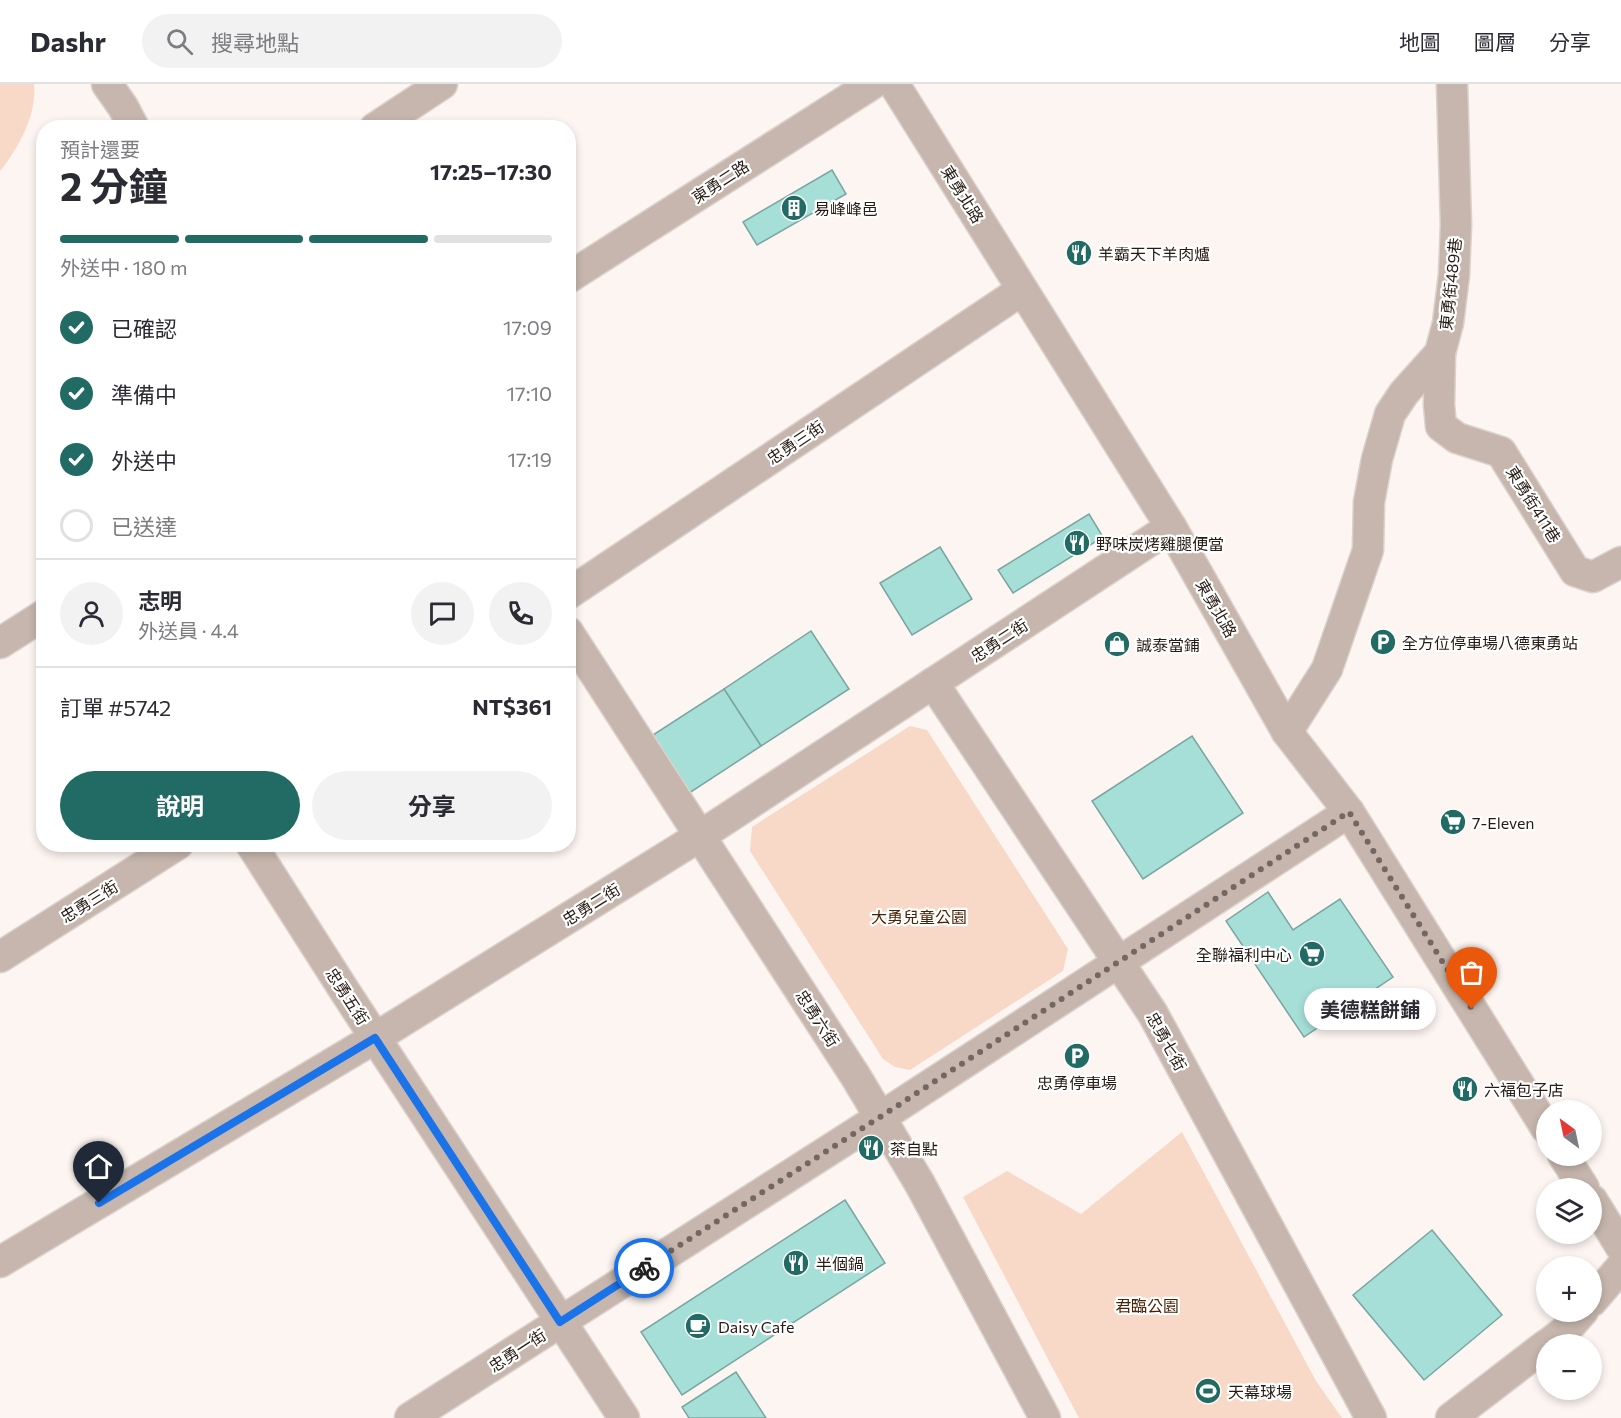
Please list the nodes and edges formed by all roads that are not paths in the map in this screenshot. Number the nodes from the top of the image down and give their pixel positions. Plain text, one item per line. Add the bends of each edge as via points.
1 (107, 84) edge
2 (442, 84) edge
3 (872, 84) edge
4 (894, 84) edge
5 (1452, 84) edge
6 (130, 120) edge
7 (387, 120) edge
8 (576, 273) edge
9 (1022, 290) junction
10 (1440, 353) junction
11 (1171, 527) junction
12 (1621, 562) edge
13 (576, 589) edge
14 (36, 620) edge
15 (0, 643) edge
16 (576, 644) edge
17 (933, 683) junction
18 (1287, 732) junction
19 (1349, 812) junction
20 (700, 836) junction
21 (165, 852) edge
22 (256, 852) edge
23 (0, 957) edge
24 (1119, 962) junction
25 (375, 1038) junction
26 (1536, 1112) edge
27 (880, 1117) junction
28 (1602, 1216) edge
29 (1621, 1247) edge
30 (0, 1262) edge
31 (1621, 1267) edge
32 (1602, 1289) edge
33 (560, 1322) junction
34 (1573, 1322) edge
35 (1561, 1334) edge
36 (1536, 1353) edge
37 (410, 1418) edge
38 (624, 1418) edge
39 (1045, 1418) edge
40 (1371, 1418) edge
41 (1452, 1418) edge

1 - 6 street
2 - 7 street
3 - 8 street, 東勇二路
4 - 9 street, 東勇北路
5 - 10 street, 東勇街489巷 via 1455,265
9 - 11 street, 東勇北路
9 - 13 street, 忠勇三街
10 - 12 street, 東勇街411巷 via 1441,426 1457,438 1501,452 1575,571 1593,577
10 - 18 street, 東勇街489巷 via 1390,414 1370,502 1368,550 1327,669
11 - 17 street, 忠勇二街
11 - 18 street, 東勇北路
14 - 15 street
16 - 20 street, 忠勇六街
17 - 20 street, 忠勇二街
17 - 24 street, 忠勇七街
18 - 19 street, 東勇北路
19 - 24 street, 忠勇一街
19 - 26 street, 東勇北路
20 - 25 street, 忠勇二街
20 - 27 street, 忠勇六街
21 - 23 street, 忠勇三街
22 - 25 street, 忠勇五街
24 - 27 street, 忠勇一街
24 - 40 street, 忠勇七街 via 1153,1014
25 - 30 street, 忠勇二街
25 - 33 street, 忠勇五街
27 - 33 street, 忠勇一街
27 - 39 street, 忠勇六街
28 - 29 street
31 - 32 street
33 - 37 street, 忠勇一街
33 - 38 street, 忠勇五街
34 - 35 street
36 - 41 street

